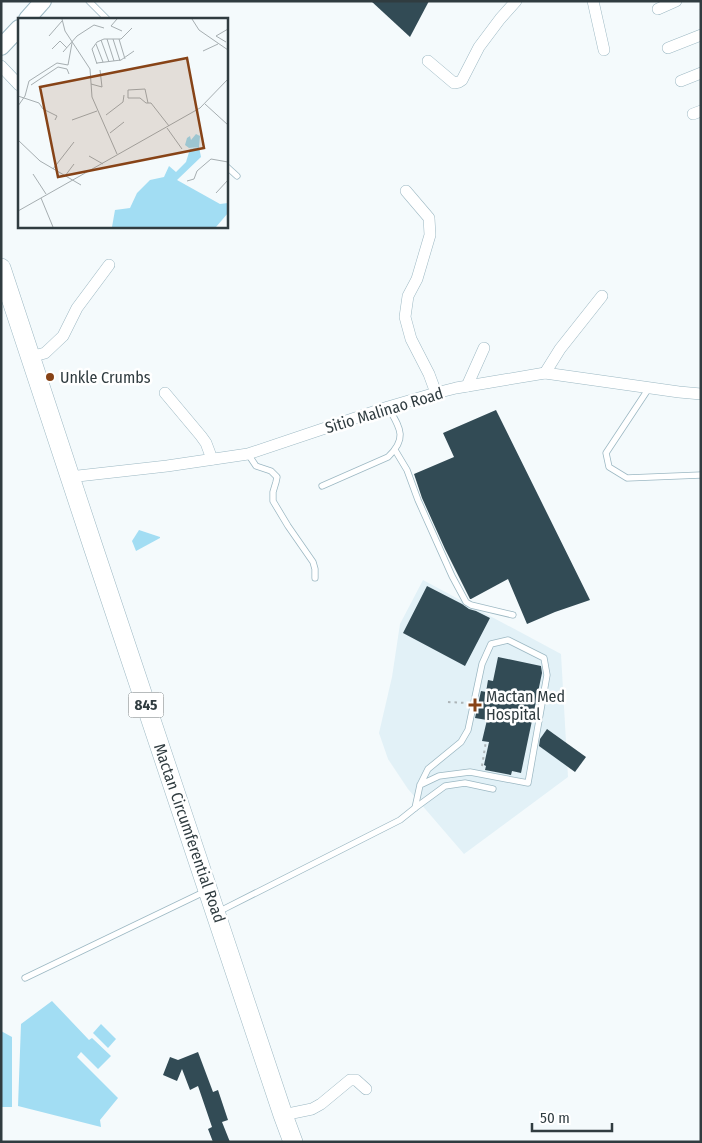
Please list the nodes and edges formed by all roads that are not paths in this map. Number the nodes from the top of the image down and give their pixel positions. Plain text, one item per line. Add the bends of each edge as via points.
1 (43, 1) edge
2 (89, 1) edge
3 (516, 1) edge
4 (593, 1) edge
5 (674, 2) edge
6 (658, 9) dead end
7 (28, 18) edge
8 (106, 18) edge
9 (18, 29) edge
10 (701, 35) edge
11 (1, 47) edge
12 (668, 48) dead end
13 (604, 50) dead end
14 (428, 62) dead end
15 (1, 66) edge
16 (701, 73) edge
17 (681, 81) dead end
18 (18, 84) edge
19 (228, 168) edge
20 (237, 176) dead end
21 (406, 191) dead end
22 (109, 265) dead end
23 (1, 268) edge
24 (602, 296) dead end
25 (484, 348) dead end
26 (30, 357) junction
27 (545, 373) junction
28 (467, 386) junction
29 (649, 388) junction
30 (165, 393) dead end
31 (436, 394) junction
32 (701, 394) edge
33 (388, 407) junction
34 (395, 450) junction
35 (248, 454) junction
36 (212, 459) junction
37 (701, 475) edge
38 (69, 477) junction
39 (322, 486) dead end
40 (315, 578) dead end
41 (513, 615) dead end
42 (420, 786) junction
43 (493, 789) dead end
44 (415, 808) junction
45 (209, 890) junction
46 (216, 913) junction
47 (25, 978) dead end
48 (366, 1088) dead end
49 (283, 1115) junction
50 (293, 1142) edge

1 - 7 street
2 - 8 lane
3 - 14 street via 479,47 460,82 454,83
4 - 13 street
5 - 6 street
9 - 11 street
10 - 12 street
15 - 18 street
16 - 17 street
19 - 20 lane
21 - 31 street via 429,218 430,235 417,279 408,296 405,317 411,339
22 - 26 street via 77,308 63,336 45,352
23 - 26 main road, Mactan Circumferential Road / 845
24 - 27 street
25 - 28 street
26 - 38 main road, Mactan Circumferential Road / 845
27 - 28 street, Sitio Malinao Road
27 - 29 street, Sitio Malinao Road
28 - 31 street, Sitio Malinao Road
29 - 32 street, Sitio Malinao Road
29 - 37 lane via 606,453 609,467 627,478
30 - 36 street via 206,443
31 - 33 street, Sitio Malinao Road
33 - 34 lane via 401,433
33 - 35 street, Sitio Malinao Road
34 - 39 lane via 388,457
34 - 41 lane via 466,602
35 - 36 street, Sitio Malinao Road
35 - 40 lane via 256,466 271,471 277,477 273,501 313,562
36 - 38 street, Sitio Malinao Road
38 - 45 main road, Mactan Circumferential Road / 845
42 - 42 lane via 428,769 461,742 468,730 482,664 491,644 508,640 544,658 547,675 528,783 470,772 438,776
42 - 44 lane
43 - 44 lane via 465,783 445,786
44 - 46 lane via 400,820
45 - 46 main road, Mactan Circumferential Road / 845
45 - 47 lane
46 - 49 main road, Mactan Circumferential Road / 845
48 - 49 street via 356,1080 350,1080 312,1109
49 - 50 main road, Mactan Circumferential Road / 845

